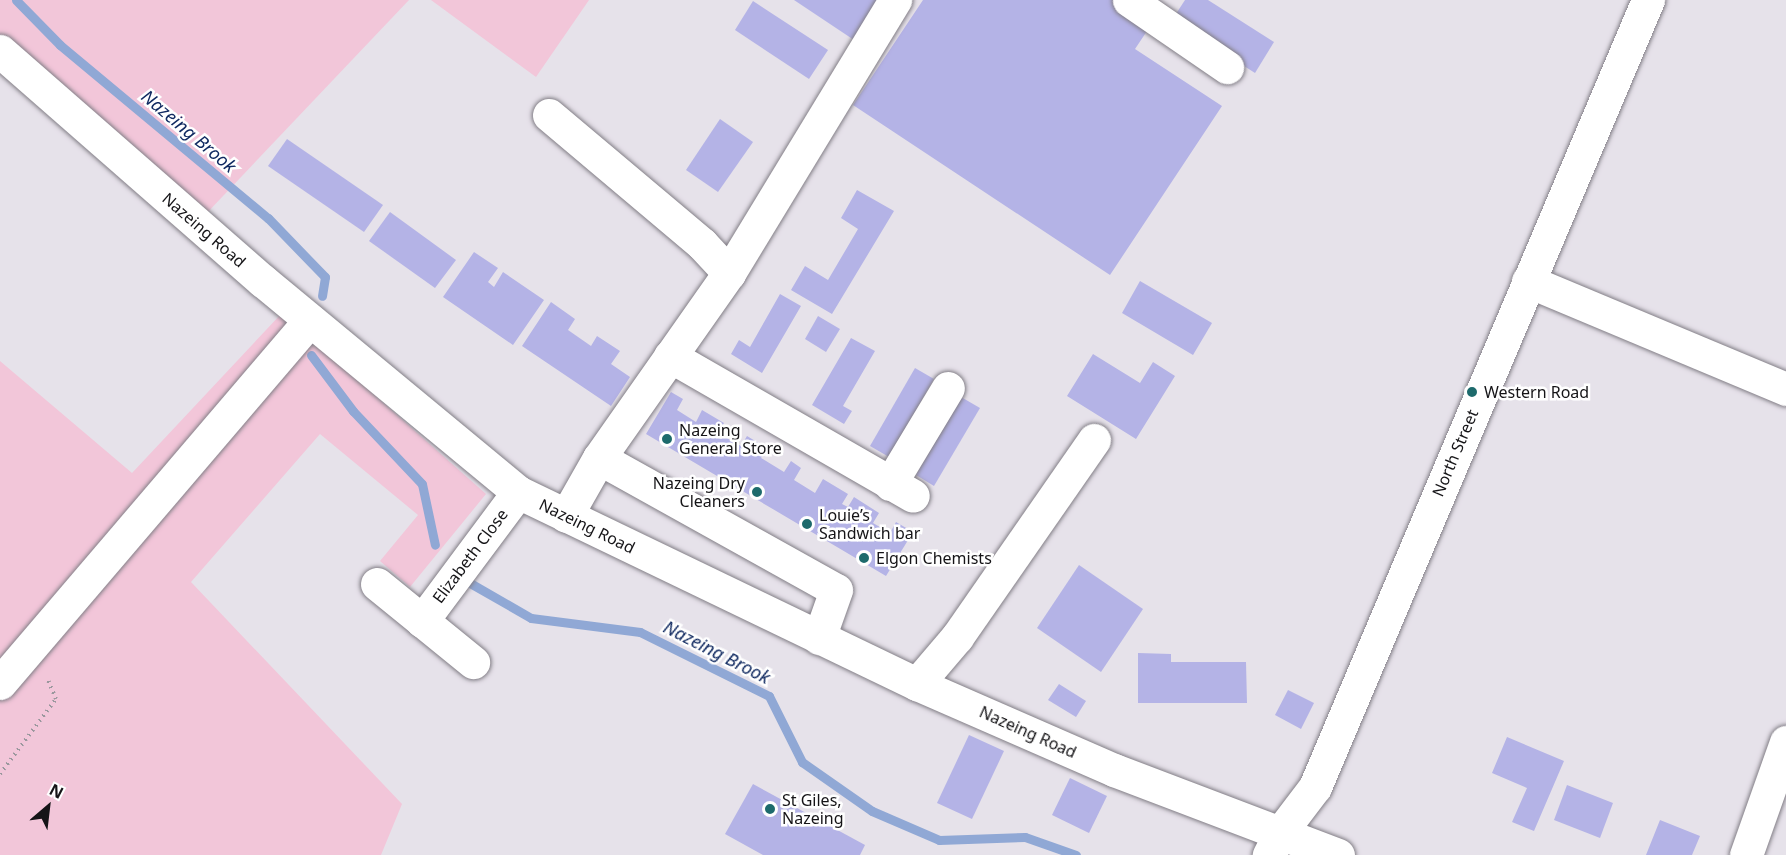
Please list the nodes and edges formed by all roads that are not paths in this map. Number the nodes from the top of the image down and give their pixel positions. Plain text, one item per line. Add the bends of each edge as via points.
1 (895, 0) edge
2 (1129, 0) edge
3 (1648, 0) edge
4 (0, 51) edge
5 (1227, 67) dead end
6 (549, 115) dead end
7 (729, 273) junction
8 (1528, 281) junction
9 (310, 320) junction
10 (670, 356) junction
11 (948, 388) dead end
12 (1786, 389) edge
13 (1094, 440) dead end
14 (599, 458) junction
15 (518, 492) junction
16 (566, 516) junction
17 (377, 584) dead end
18 (422, 621) junction
19 (819, 639) junction
20 (473, 662) dead end
21 (0, 683) edge
22 (917, 684) junction
23 (1786, 742) edge
24 (1274, 844) edge
25 (1338, 855) edge
26 (1746, 855) edge

1 - 7 street
2 - 5 street
3 - 8 street, North Street
4 - 9 street, Nazeing Road
6 - 7 street via 702,244
7 - 10 street
8 - 12 street
8 - 24 street, North Street via 1315,787
9 - 15 street, Nazeing Road
9 - 21 street
10 - 11 street via 901,490
10 - 14 street
13 - 22 street via 957,637
14 - 16 street
14 - 19 street via 836,590
15 - 16 street, Nazeing Road
15 - 18 street, Elizabeth Close
16 - 19 street, Nazeing Road
17 - 18 street, Elizabeth Close
18 - 20 street, Elizabeth Close
19 - 22 street, Nazeing Road
22 - 24 street, Nazeing Road
23 - 26 street
24 - 25 street, Nazeing Road

